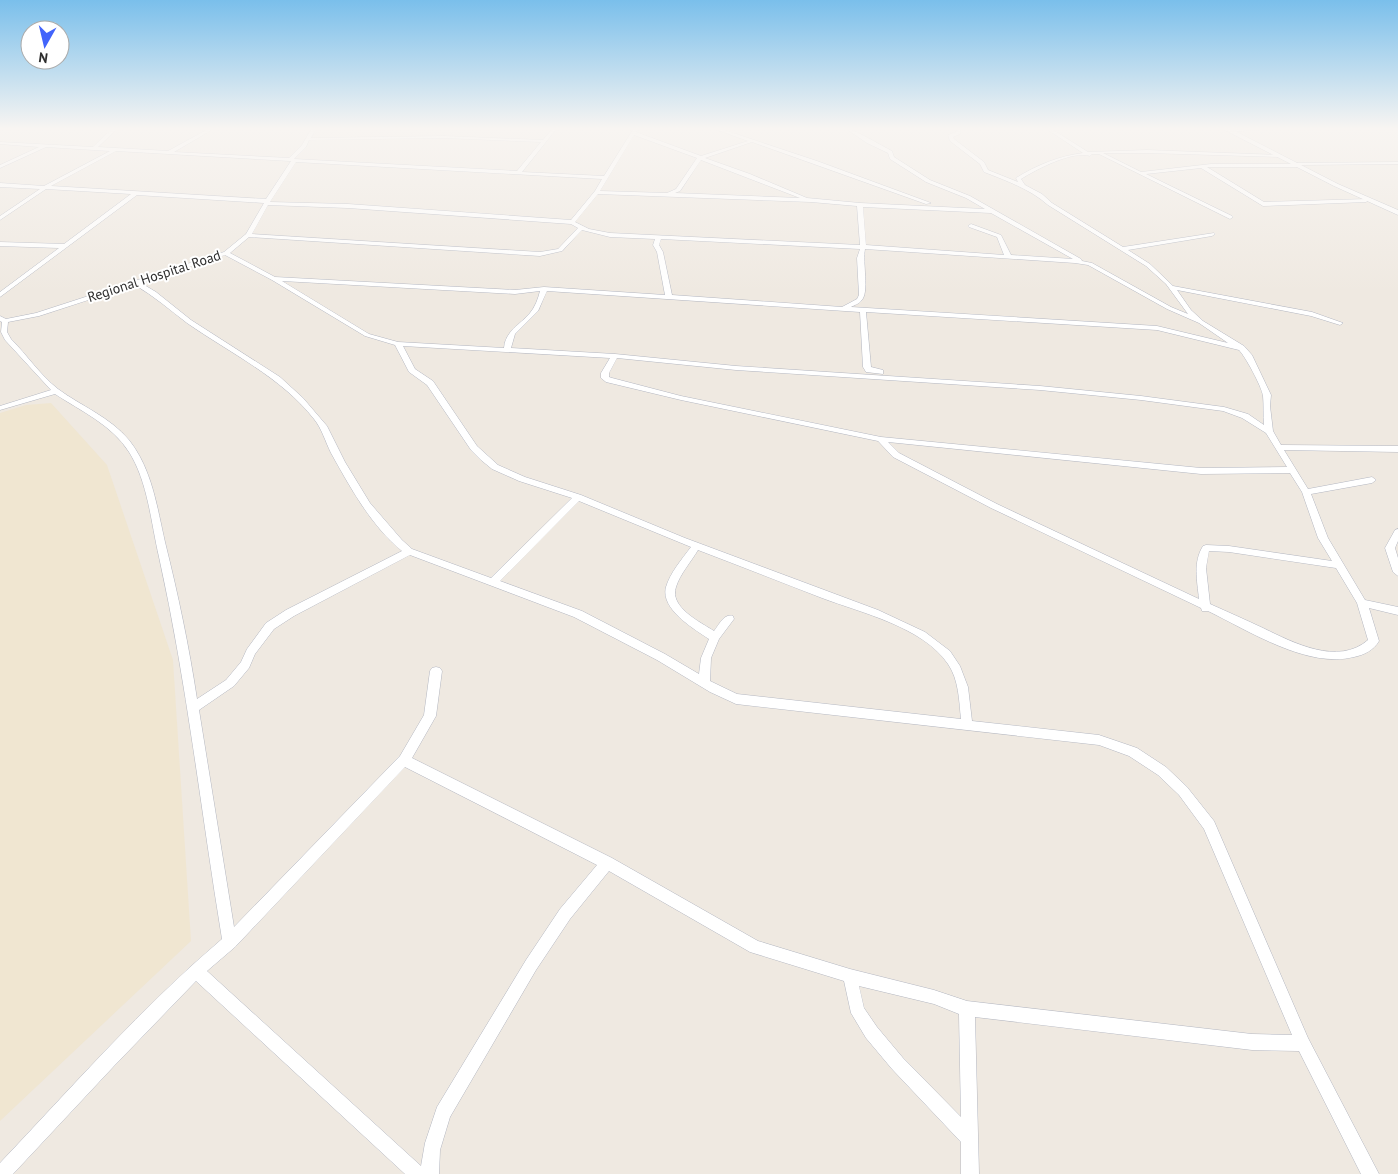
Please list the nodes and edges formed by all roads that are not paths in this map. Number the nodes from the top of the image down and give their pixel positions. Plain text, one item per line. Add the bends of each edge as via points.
1 (52, 183) edge
2 (278, 183) edge
3 (602, 183) edge
4 (683, 183) edge
5 (769, 183) edge
6 (872, 183) edge
7 (932, 183) edge
8 (1016, 183) edge
9 (1021, 183) edge
10 (1161, 183) edge
11 (1229, 183) edge
12 (1332, 183) edge
13 (0, 185) edge
14 (1023, 186) junction
15 (44, 187) junction
16 (597, 192) junction
17 (136, 193) junction
18 (668, 194) junction
19 (811, 200) junction
20 (1366, 200) junction
21 (267, 202) junction
22 (860, 204) junction
23 (941, 207) junction
24 (994, 211) junction
25 (1398, 214) edge
26 (1230, 217) dead end
27 (0, 218) edge
28 (572, 222) junction
29 (971, 226) dead end
30 (582, 227) junction
31 (1212, 234) dead end
32 (248, 235) junction
33 (658, 239) junction
34 (0, 244) edge
35 (65, 246) junction
36 (863, 247) junction
37 (1122, 248) junction
38 (226, 253) junction
39 (1008, 256) junction
40 (1084, 262) junction
41 (274, 279) junction
42 (136, 282) junction
43 (1171, 287) junction
44 (544, 289) junction
45 (0, 295) edge
46 (669, 297) junction
47 (844, 308) junction
48 (863, 310) junction
49 (3, 320) edge
50 (1202, 322) junction
51 (1340, 323) dead end
52 (398, 344) junction
53 (1241, 348) junction
54 (507, 350) junction
55 (615, 356) junction
56 (900, 378) junction
57 (56, 391) junction
58 (0, 408) edge
59 (1269, 431) junction
60 (881, 439) junction
61 (1278, 447) junction
62 (1398, 449) edge
63 (1293, 470) junction
64 (1372, 480) dead end
65 (1306, 492) junction
66 (578, 497) junction
67 (1398, 532) edge
68 (696, 546) junction
69 (409, 551) junction
70 (1338, 565) junction
71 (1398, 572) edge
72 (492, 582) junction
73 (1362, 603) junction
74 (1206, 608) junction
75 (1398, 610) edge
76 (729, 619) dead end
77 (715, 637) junction
78 (436, 671) dead end
79 (704, 683) junction
80 (194, 706) junction
81 (967, 725) junction
82 (404, 760) junction
83 (607, 864) junction
84 (230, 942) junction
85 (196, 970) junction
86 (850, 976) junction
87 (967, 1009) junction
88 (1303, 1043) junction
89 (969, 1138) junction
90 (1, 1174) edge
91 (418, 1174) edge
92 (430, 1174) edge
93 (970, 1174) edge
94 (1370, 1174) edge

1 - 15 street
2 - 21 street, Regional Hospital Road
3 - 16 street
4 - 18 street via 678,190
5 - 19 street
6 - 23 street
7 - 24 street
8 - 14 street
9 - 14 street
10 - 26 street
11 - 20 street via 1263,204
12 - 20 street
13 - 15 street
14 - 37 street
15 - 17 street
15 - 27 street
16 - 18 street
16 - 28 street
17 - 21 street
17 - 35 street
18 - 19 street
19 - 22 street
20 - 25 street
21 - 28 street
21 - 32 street, Regional Hospital Road
22 - 23 street
22 - 36 street
23 - 24 street
24 - 40 street
28 - 30 street
29 - 39 street via 999,236
30 - 32 street via 560,250 540,254
30 - 33 street via 610,236
31 - 37 street
32 - 38 street, Regional Hospital Road
33 - 36 street
33 - 46 street via 656,245
34 - 35 street
35 - 45 street
36 - 39 street
36 - 47 street via 860,258 862,295
37 - 43 street via 1148,265
38 - 41 street
38 - 42 street, Regional Hospital Road
39 - 40 street
40 - 50 street via 1161,304
41 - 44 street via 515,292
41 - 52 street via 367,335
42 - 49 street, Regional Hospital Road via 36,315
42 - 69 street via 297,396 322,424 352,482 387,533
43 - 50 street
43 - 51 street via 1312,314
44 - 46 street
44 - 54 street via 539,306 507,340
46 - 47 street
47 - 48 street
48 - 53 street via 1144,327
48 - 56 street via 867,367
49 - 57 street via 8,340
50 - 53 street
52 - 54 street
52 - 66 street via 412,370 430,383 480,456 534,484
53 - 59 street via 1253,362 1267,395
54 - 55 street
55 - 56 street via 736,368
55 - 60 street via 605,373 609,380
56 - 59 street via 1180,402 1231,411
57 - 58 street
57 - 80 street via 100,417 133,451 145,481 167,567
59 - 61 street
60 - 63 street via 1201,471
60 - 74 street via 896,454 986,502
61 - 62 street
61 - 63 street
63 - 65 street
64 - 65 street
65 - 70 street via 1323,538
66 - 68 street
66 - 72 street
67 - 71 street via 1390,548
68 - 77 street via 670,588 671,598 688,619
68 - 81 street via 887,618 935,644 958,672 963,685
69 - 72 street
69 - 80 street via 270,626 230,683
70 - 73 street
70 - 74 street via 1206,548 1201,561
72 - 79 street via 578,614
73 - 74 street via 1374,641 1361,652 1336,655 1295,648
73 - 75 street
76 - 77 street
77 - 79 street via 706,658
78 - 82 street via 430,716
79 - 81 street via 736,699
80 - 84 street via 215,864
81 - 88 street via 1099,740 1133,752 1162,771 1183,791 1209,825
82 - 83 street
82 - 84 street
83 - 86 street via 755,947
83 - 92 street via 565,914 531,964 443,1113 431,1153
84 - 85 street
85 - 90 street
85 - 91 street
86 - 87 street via 934,997
86 - 89 street via 860,1016 882,1046
87 - 88 street via 1252,1042
87 - 89 street
88 - 94 street
89 - 93 street

